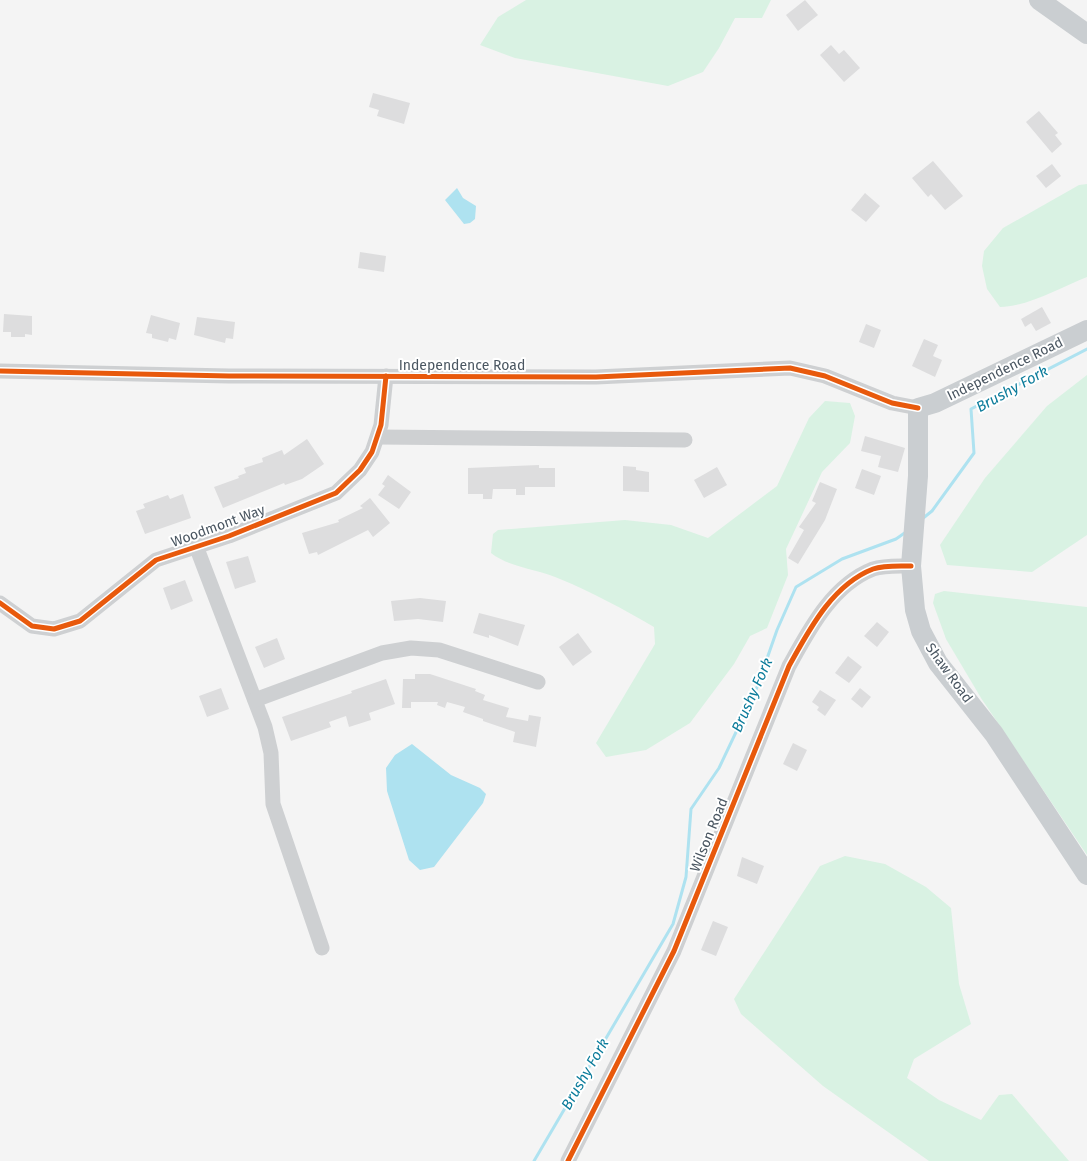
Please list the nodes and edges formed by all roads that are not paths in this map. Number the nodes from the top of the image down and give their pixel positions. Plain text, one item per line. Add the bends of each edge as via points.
1 (1039, 0) edge
2 (1087, 34) edge
3 (1087, 330) edge
4 (0, 371) edge
5 (386, 376) junction
6 (918, 408) junction
7 (378, 437) junction
8 (685, 440) dead end
9 (196, 546) junction
10 (911, 566) junction
11 (0, 603) edge
12 (538, 682) dead end
13 (255, 700) junction
14 (1087, 875) edge
15 (322, 948) dead end
16 (568, 1161) edge

1 - 2 main road
3 - 6 main road, Independence Road via 935,403
4 - 5 street, Independence Road
5 - 6 street, Independence Road via 596,378 790,368 825,376 892,403
5 - 7 street, Woodmont Way
6 - 10 main road, Shaw Road via 918,476
7 - 8 street
7 - 9 street, Woodmont Way via 360,470 336,493
9 - 11 street, Woodmont Way via 156,560 80,621 54,629 32,626
9 - 13 street
10 - 14 main road, Shaw Road via 915,610 927,645 994,734
10 - 16 street, Wilson Road via 874,568 858,576 832,599 789,666 674,951
12 - 13 street via 440,650 411,648 382,653
13 - 15 street via 271,753 273,804

